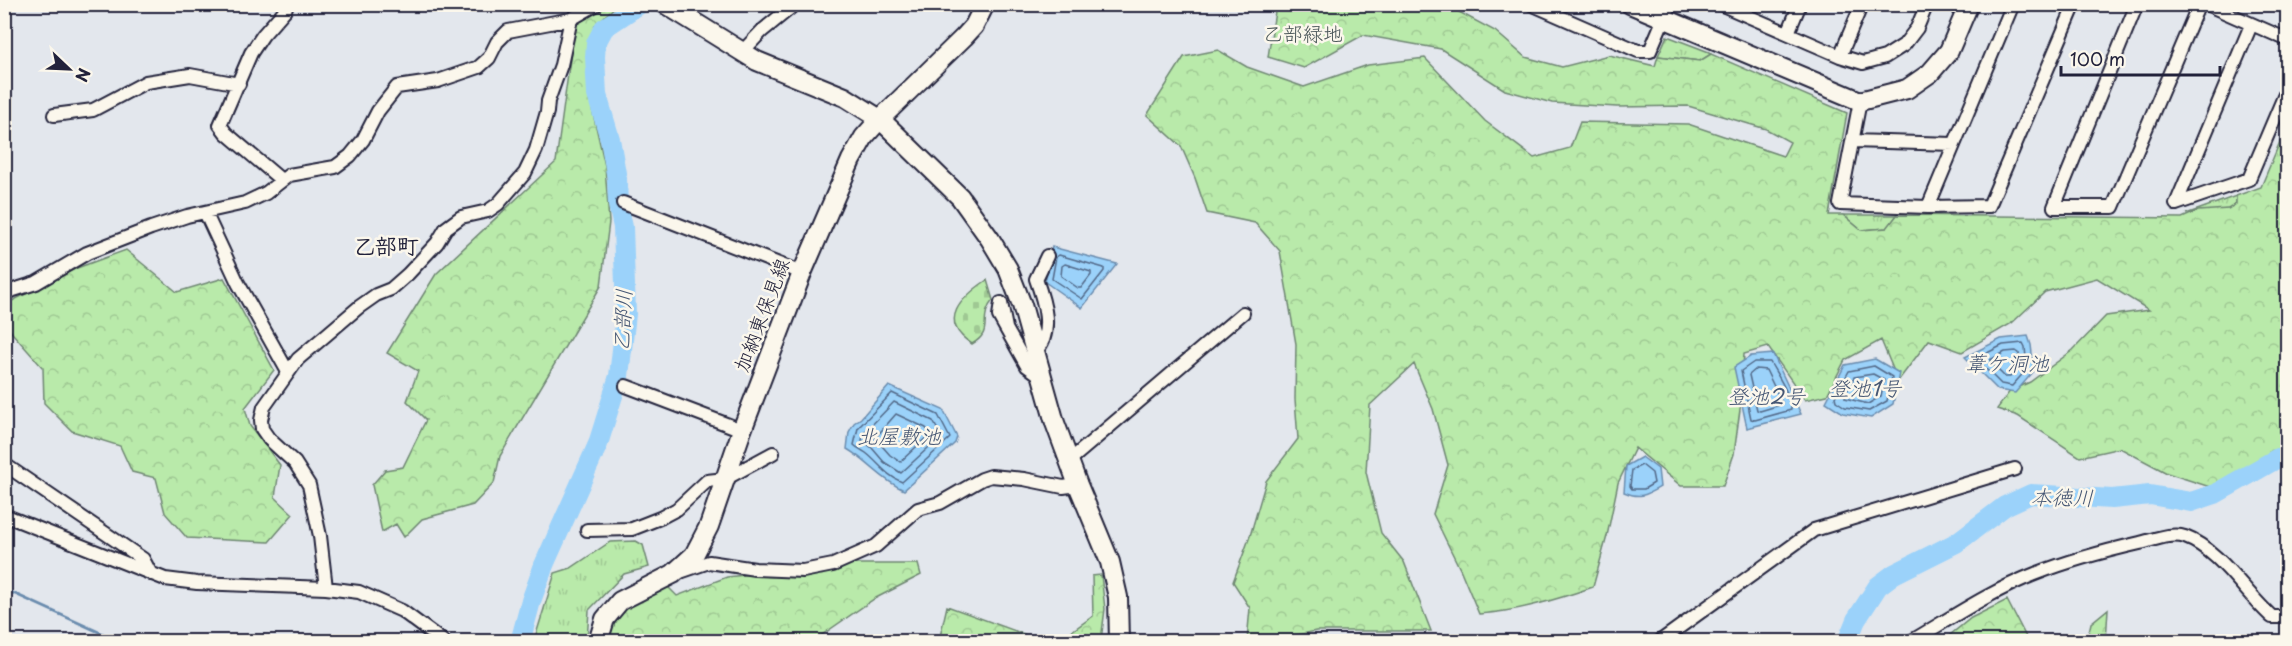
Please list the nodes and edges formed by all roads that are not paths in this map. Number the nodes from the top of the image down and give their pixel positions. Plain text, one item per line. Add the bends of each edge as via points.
1 (287, 4) edge
2 (597, 4) edge
3 (665, 4) edge
4 (795, 4) edge
5 (986, 4) edge
6 (1531, 4) edge
7 (1630, 4) edge
8 (1800, 4) edge
9 (1862, 4) edge
10 (1927, 4) edge
11 (1969, 4) edge
12 (2013, 4) edge
13 (2075, 4) edge
14 (2137, 4) edge
15 (2199, 4) edge
16 (2206, 4) edge
17 (1727, 6) edge
18 (1667, 12) edge
19 (571, 19) junction
20 (2251, 24) junction
21 (1788, 33) junction
22 (2288, 40) edge
23 (742, 52) junction
24 (1840, 56) junction
25 (239, 84) junction
26 (2288, 87) edge
27 (1860, 101) junction
28 (54, 115) dead end
29 (880, 118) junction
30 (1852, 141) junction
31 (1954, 144) junction
32 (280, 179) junction
33 (623, 203) dead end
34 (1928, 207) junction
35 (205, 212) junction
36 (1047, 256) dead end
37 (802, 273) junction
38 (4, 293) edge
39 (1243, 313) dead end
40 (1006, 328) dead end
41 (1036, 351) junction
42 (288, 372) junction
43 (1042, 377) junction
44 (626, 386) dead end
45 (742, 430) junction
46 (773, 453) dead end
47 (1070, 461) junction
48 (4, 464) edge
49 (2015, 469) dead end
50 (725, 479) junction
51 (1078, 485) junction
52 (4, 515) edge
53 (587, 530) dead end
54 (151, 574) junction
55 (674, 574) junction
56 (326, 588) junction
57 (2288, 617) edge
58 (444, 642) edge
59 (598, 642) edge
60 (1119, 642) edge
61 (1659, 642) edge
62 (1910, 642) edge

1 - 25 street via 251,53
2 - 19 street
3 - 23 street
4 - 23 street
5 - 29 street, 加納東保見線 via 964,37
6 - 18 street via 1638,51 1650,51
7 - 18 street
8 - 21 street
9 - 24 street
10 - 24 street via 1917,28 1904,45 1885,57 1863,63
11 - 27 street via 1949,51 1930,73 1907,89
12 - 31 street
13 - 34 street via 1989,206
14 - 15 street via 2054,207 2113,207
16 - 20 street
17 - 21 street
18 - 27 street
19 - 32 street via 508,32 479,67 438,81 398,87 344,162 329,170 295,173
19 - 42 street via 536,150 525,173 488,211 461,217 446,228 408,274 359,307
20 - 22 street
20 - 26 street via 2176,204 2249,179
21 - 24 street
23 - 29 street via 845,97
25 - 28 street via 190,75 146,82 93,110
25 - 32 street via 220,125
27 - 30 street
29 - 37 street, 加納東保見線 via 851,160
29 - 41 street via 960,197 990,239 1008,269
30 - 31 street
30 - 34 street via 1840,204
31 - 34 street
32 - 35 street via 266,193 245,203
33 - 37 street
35 - 38 street via 87,253 36,283
35 - 42 street via 238,284
36 - 41 street via 1036,279 1044,299 1046,338
37 - 45 street, 加納東保見線
39 - 47 street
40 - 43 street via 1027,366
41 - 43 street
42 - 56 street via 264,407 262,429 295,463 309,485
43 - 47 street
44 - 45 street
45 - 50 street, 加納東保見線
46 - 50 street
47 - 51 street
48 - 54 street via 143,559
49 - 61 street via 1814,530
50 - 53 street via 707,481 677,509 632,529
50 - 55 street, 加納東保見線 via 694,555
51 - 55 street via 1063,487 991,476 940,503 918,509 876,546 833,565 803,571 709,562
51 - 60 street via 1114,573
52 - 54 street
54 - 56 street via 196,583
55 - 59 street, 加納東保見線 via 620,601 604,619
56 - 58 street via 359,592 402,611
57 - 62 street via 2272,616 2255,602 2204,547 2182,536 2167,536 2033,575 1986,597

